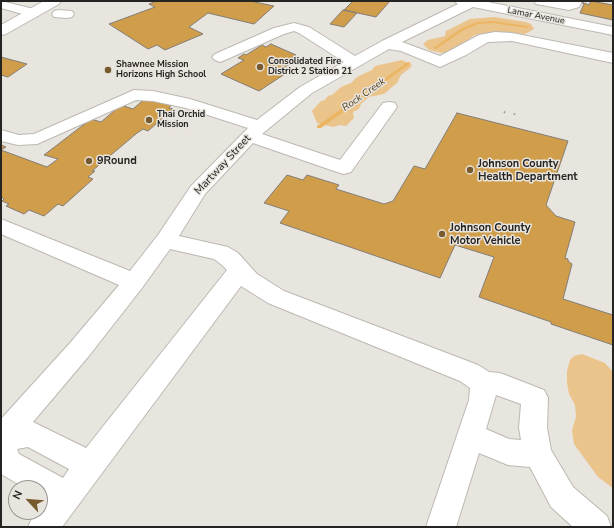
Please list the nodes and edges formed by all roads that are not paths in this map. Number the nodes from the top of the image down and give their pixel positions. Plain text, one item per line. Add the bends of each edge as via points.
1 (54, 1) edge
2 (575, 1) edge
3 (469, 2) edge
4 (555, 2) edge
5 (1, 4) edge
6 (33, 7) edge
7 (18, 9) junction
8 (1, 18) edge
9 (1, 31) edge
10 (613, 31) edge
11 (387, 44) junction
12 (220, 57) dead end
13 (613, 58) edge
14 (355, 62) junction
15 (388, 107) dead end
16 (254, 131) junction
17 (1, 135) edge
18 (1, 226) edge
19 (165, 240) junction
20 (240, 270) junction
21 (134, 282) junction
22 (484, 383) junction
23 (471, 436) junction
24 (1, 440) edge
25 (1, 444) edge
26 (538, 454) junction
27 (90, 465) junction
28 (67, 496) junction
29 (43, 527) edge
30 (441, 527) edge
31 (596, 527) edge

1 - 6 street
2 - 4 street via 568,6
3 - 10 street, Lamar Avenue
3 - 11 street, Martway Street
5 - 7 street
6 - 7 street
6 - 9 street
7 - 8 street
11 - 13 street via 405,47 440,62 484,38 512,37
11 - 14 street, Martway Street
12 - 14 street via 278,31 294,27 304,30
14 - 16 street, Martway Street via 306,90
15 - 16 street via 344,168
16 - 17 street via 190,104 153,96 134,95 37,139 18,140
16 - 19 street, Martway Street via 198,190
18 - 21 street
19 - 20 street via 220,253
19 - 21 street, Martway Street
20 - 22 street via 249,280 276,297 469,373
20 - 27 street
21 - 24 street, Martway Street
22 - 23 street via 482,400
22 - 26 street via 500,384 535,398 533,428
23 - 26 street via 508,452
23 - 30 street
24 - 27 street via 30,434
25 - 28 street via 8,463
26 - 31 street via 562,497
27 - 28 street
28 - 29 street

